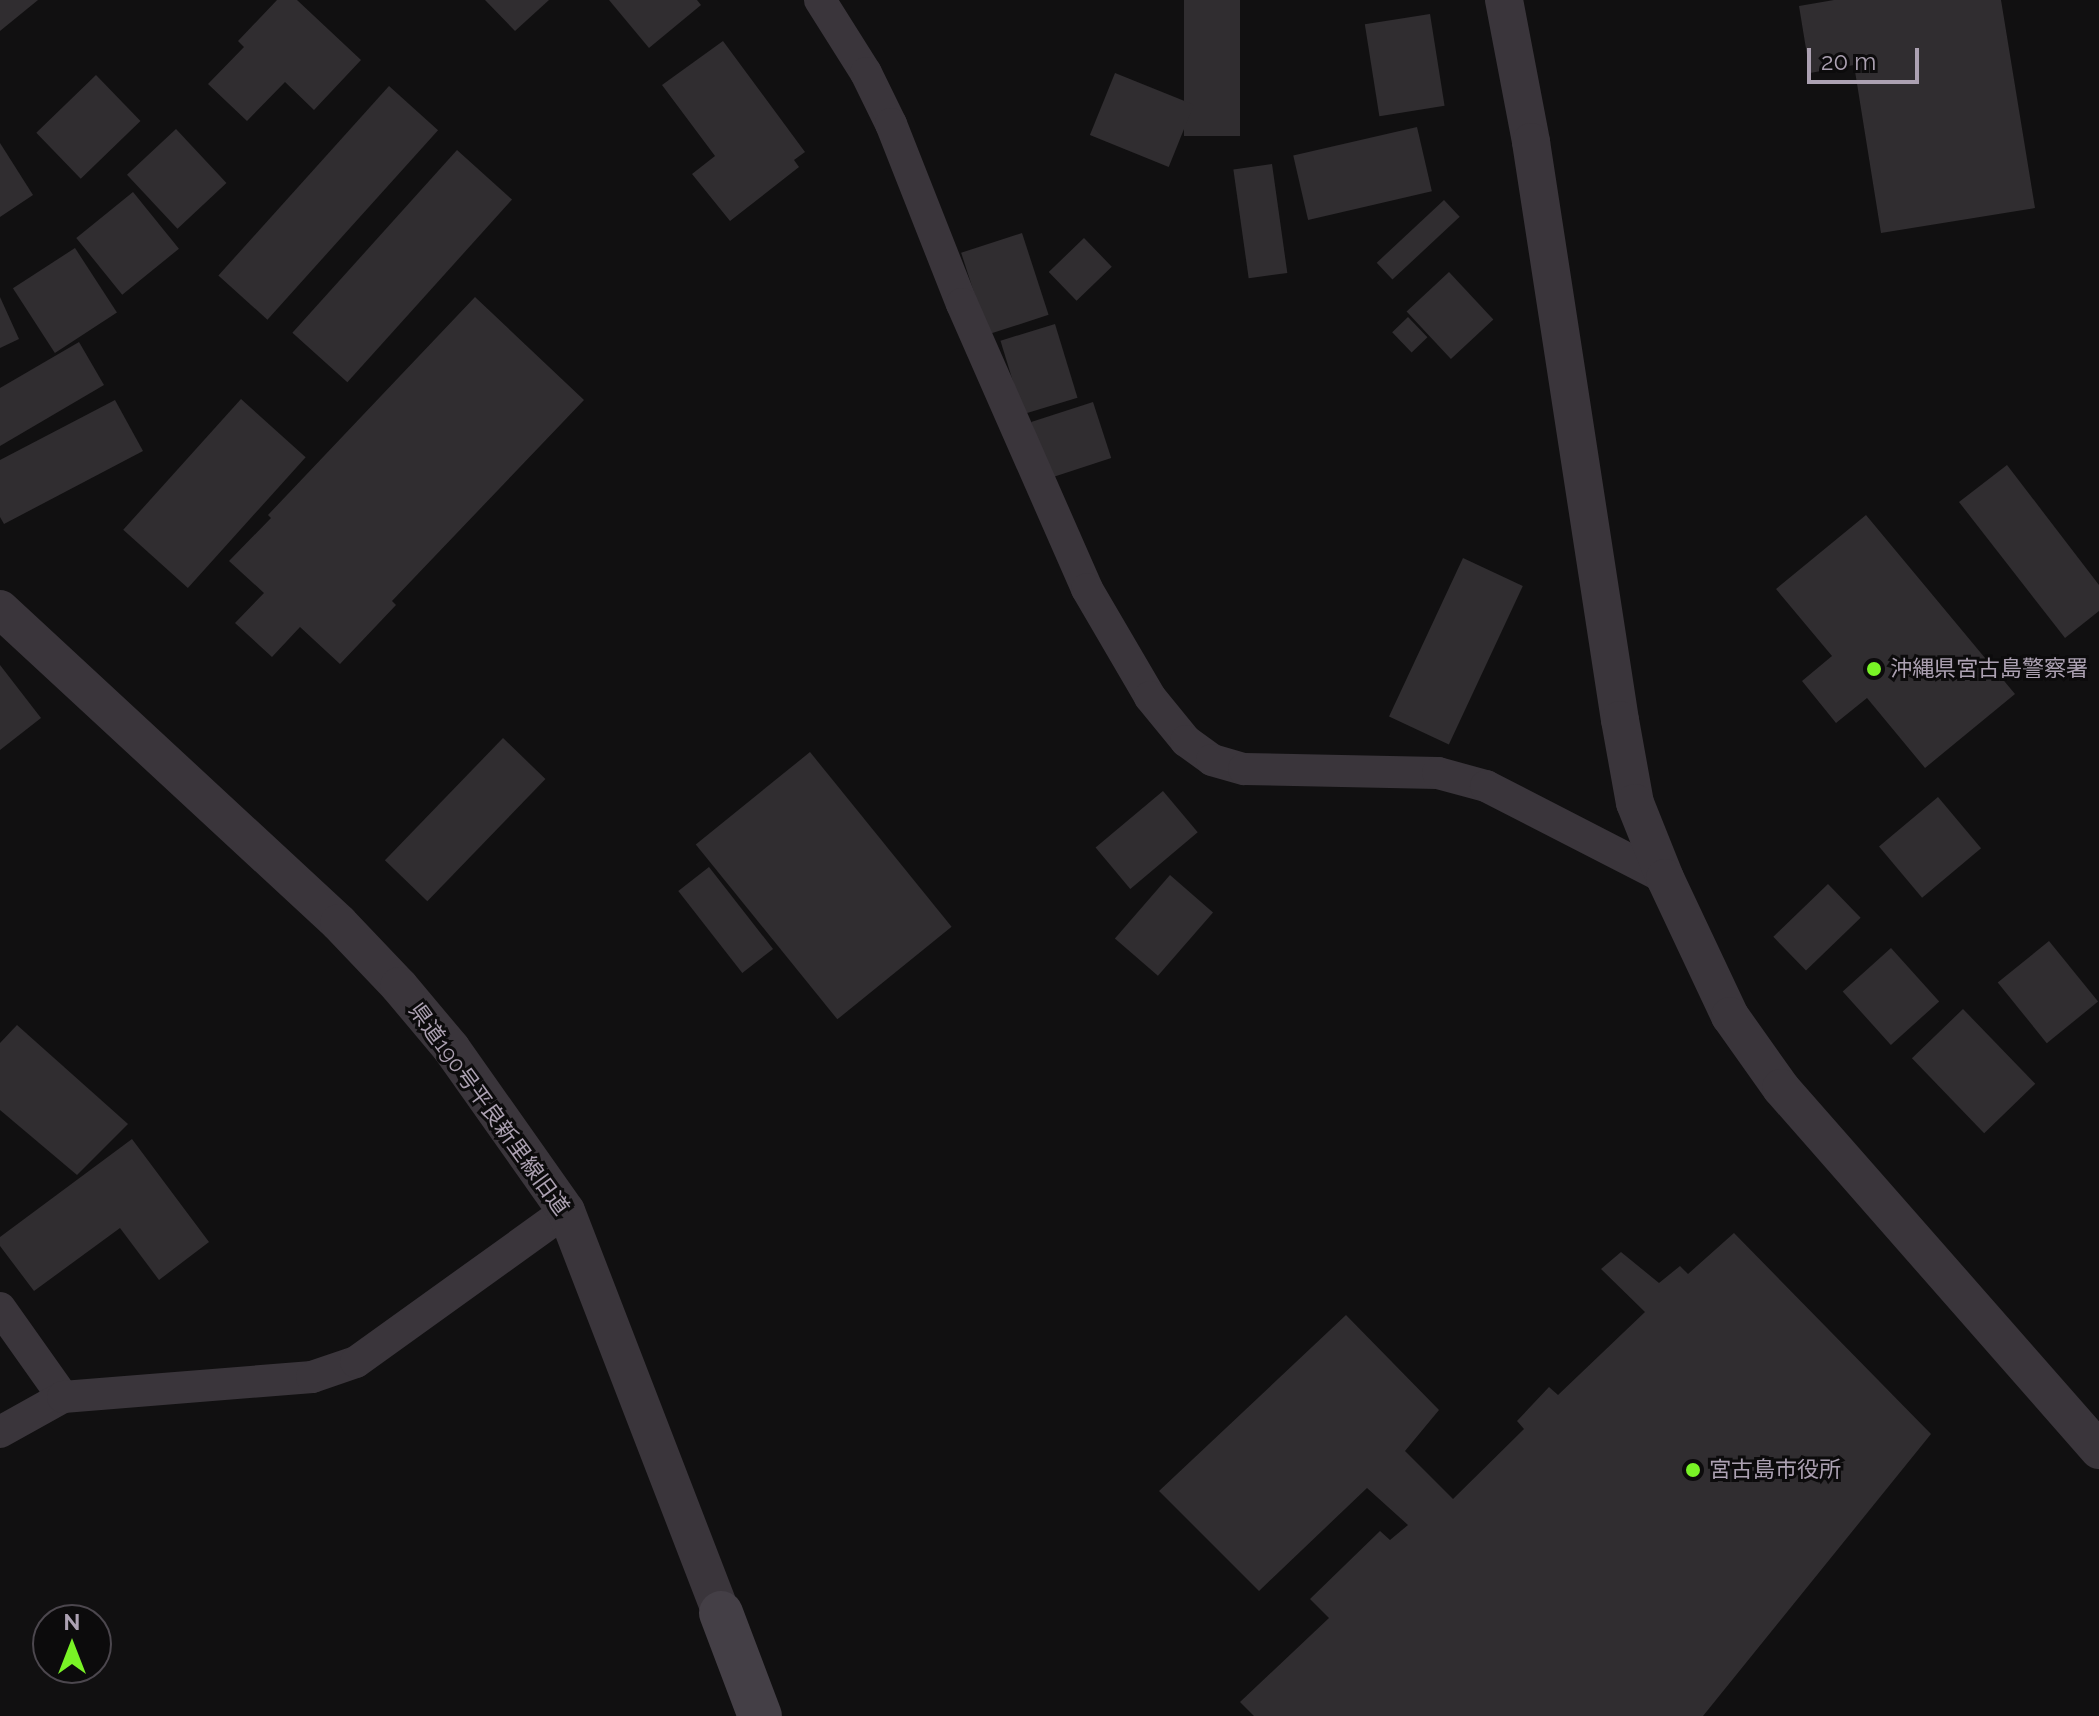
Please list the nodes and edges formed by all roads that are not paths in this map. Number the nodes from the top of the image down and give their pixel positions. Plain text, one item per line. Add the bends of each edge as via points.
1 (820, 0) edge
2 (1504, 0) edge
3 (0, 609) edge
4 (1665, 878) junction
5 (566, 1211) junction
6 (0, 1308) edge
7 (63, 1397) junction
8 (0, 1432) edge
9 (2099, 1450) edge
10 (721, 1613) joint
11 (760, 1716) edge

1 - 4 street via 891,124 962,304 1087,589 1150,697 1186,741 1212,760 1244,769 1438,773 1486,786
2 - 4 street via 1635,803
3 - 5 street, 県道190号平良新里線旧道 via 328,912 399,986 451,1048
4 - 9 street via 1730,1016 1781,1088
5 - 7 street via 356,1362 312,1377
5 - 10 street, 県道190号平良新里線旧道
6 - 7 street
7 - 8 street
10 - 11 main road

